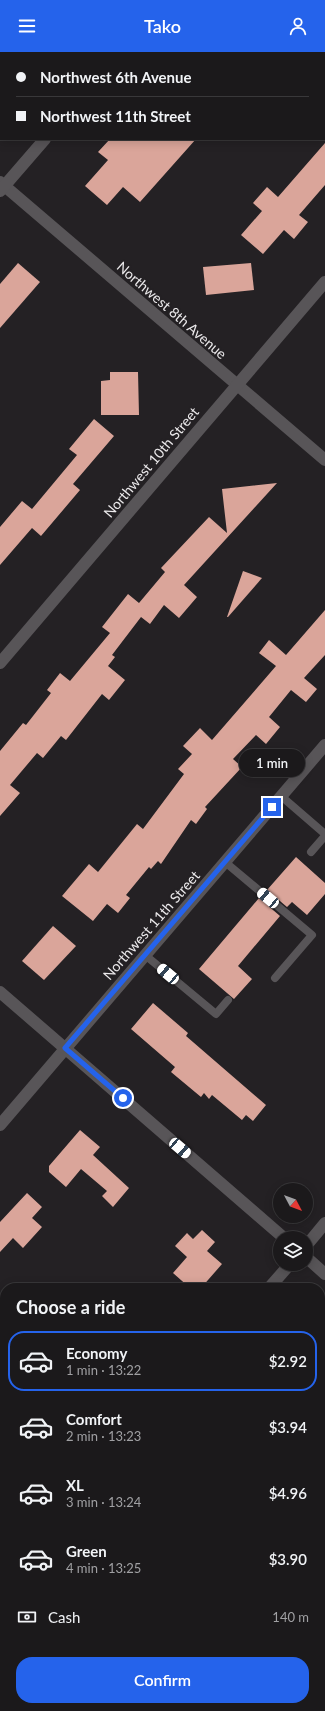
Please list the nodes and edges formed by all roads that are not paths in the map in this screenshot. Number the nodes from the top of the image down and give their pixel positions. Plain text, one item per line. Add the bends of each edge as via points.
1 (44, 140) edge
2 (2, 186) edge
3 (325, 282) edge
4 (236, 384) junction
5 (325, 460) edge
6 (0, 663) edge
7 (323, 750) edge
8 (281, 796) junction
9 (325, 835) edge
10 (310, 852) dead end
11 (225, 862) junction
12 (145, 955) junction
13 (275, 978) dead end
14 (0, 992) edge
15 (228, 1000) dead end
16 (65, 1048) junction
17 (0, 1124) edge
18 (325, 1223) edge
19 (276, 1231) edge
20 (313, 1238) edge
21 (313, 1263) edge
22 (284, 1271) edge
23 (325, 1274) edge
24 (273, 1283) edge

1 - 2 street
2 - 4 street, Northwest 8th Avenue
3 - 4 street, Northwest 10th Street
4 - 5 street, Northwest 8th Avenue
4 - 6 street, Northwest 10th Street
7 - 8 street, Northwest 11th Street
8 - 9 lane
8 - 11 street, Northwest 11th Street
9 - 10 lane
11 - 12 street, Northwest 11th Street
11 - 13 lane via 312,935
12 - 15 lane via 216,1014
12 - 16 street, Northwest 11th Street
14 - 16 street
16 - 17 street, Northwest 11th Street
16 - 19 street
18 - 20 street
21 - 23 street
22 - 24 street

